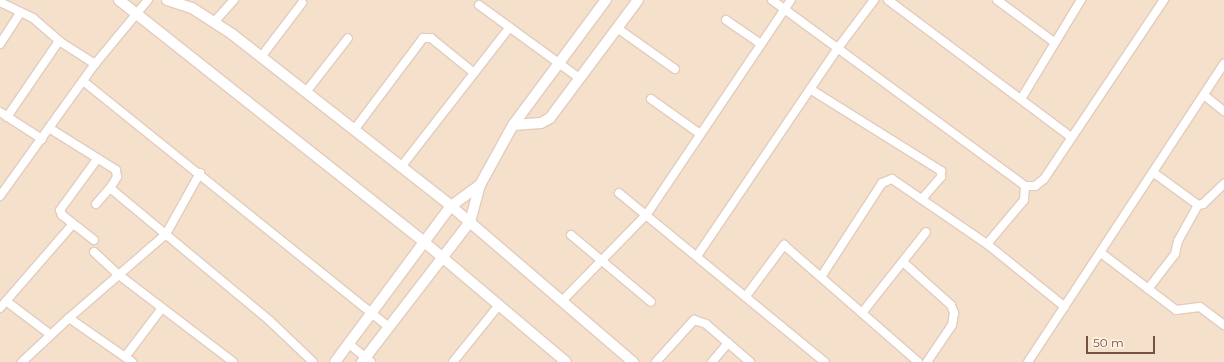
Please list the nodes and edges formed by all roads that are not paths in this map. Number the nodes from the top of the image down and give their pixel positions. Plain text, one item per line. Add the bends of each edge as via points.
1 (119, 0) edge
2 (148, 0) edge
3 (167, 0) edge
4 (234, 0) edge
5 (606, 0) edge
6 (638, 0) edge
7 (772, 0) edge
8 (791, 0) edge
9 (874, 0) edge
10 (888, 0) edge
11 (1081, 0) edge
12 (1164, 0) edge
13 (1000, 1) edge
14 (0, 2) edge
15 (302, 3) dead end
16 (479, 4) dead end
17 (785, 9) junction
18 (20, 13) junction
19 (135, 13) junction
20 (726, 20) dead end
21 (215, 21) junction
22 (510, 28) junction
23 (617, 28) junction
24 (348, 38) dead end
25 (59, 40) junction
26 (1054, 42) junction
27 (0, 44) edge
28 (761, 44) junction
29 (838, 48) junction
30 (261, 57) junction
31 (95, 64) junction
32 (558, 64) junction
33 (1224, 64) edge
34 (675, 69) dead end
35 (474, 73) junction
36 (579, 78) junction
37 (83, 81) junction
38 (810, 89) junction
39 (306, 92) junction
40 (1204, 95) junction
41 (651, 99) dead end
42 (1021, 99) junction
43 (1224, 111) edge
44 (3, 114) edge
45 (513, 125) junction
46 (49, 128) junction
47 (354, 130) junction
48 (700, 134) junction
49 (1071, 137) junction
50 (42, 139) junction
51 (98, 158) junction
52 (401, 167) junction
53 (200, 173) junction
54 (1154, 173) junction
55 (1224, 184) edge
56 (480, 185) junction
57 (1026, 186) junction
58 (110, 188) junction
59 (1, 192) edge
60 (620, 193) dead end
61 (922, 199) junction
62 (96, 204) dead end
63 (1198, 205) junction
64 (451, 206) junction
65 (647, 214) junction
66 (470, 222) junction
67 (73, 224) junction
68 (926, 232) dead end
69 (166, 234) junction
70 (571, 235) dead end
71 (94, 240) dead end
72 (424, 241) junction
73 (987, 244) junction
74 (94, 252) dead end
75 (1101, 253) junction
76 (697, 256) junction
77 (443, 257) junction
78 (601, 260) junction
79 (903, 262) junction
80 (119, 275) junction
81 (821, 277) junction
82 (1148, 290) junction
83 (746, 296) junction
84 (6, 301) junction
85 (562, 301) junction
86 (650, 302) dead end
87 (499, 305) junction
88 (1065, 307) junction
89 (0, 308) edge
90 (162, 308) junction
91 (862, 313) junction
92 (372, 314) junction
93 (69, 318) junction
94 (1224, 325) edge
95 (389, 327) junction
96 (50, 335) junction
97 (728, 343) junction
98 (348, 344) junction
99 (129, 360) edge
100 (366, 360) edge
101 (22, 362) edge
102 (233, 362) edge
103 (313, 362) edge
104 (335, 362) edge
105 (453, 362) edge
106 (566, 362) edge
107 (634, 362) edge
108 (656, 362) edge
109 (712, 362) edge
110 (750, 362) edge
111 (825, 362) edge
112 (918, 362) edge
113 (927, 362) edge
114 (1028, 362) edge

1 - 19 street
2 - 19 street
3 - 21 street via 192,8
4 - 21 street
5 - 32 street
6 - 23 street
7 - 17 street
8 - 17 street
9 - 29 street
10 - 42 street
11 - 26 street
12 - 49 street
13 - 26 street
14 - 18 street
15 - 30 street
16 - 22 street
17 - 28 street
17 - 29 street
18 - 25 street via 33,18
18 - 27 street
19 - 31 street
19 - 72 street
20 - 28 street
21 - 30 street
22 - 32 street
22 - 35 street
23 - 34 street
23 - 36 street
24 - 39 street
25 - 31 street
25 - 44 street
26 - 42 street
28 - 48 street
29 - 38 street
29 - 57 street
30 - 39 street
31 - 37 street
32 - 36 street
32 - 45 street
33 - 40 street
35 - 47 street via 431,38 423,38
35 - 52 street
36 - 45 street via 550,118 541,123
37 - 46 street
37 - 53 street
38 - 61 street via 941,171 941,177
38 - 76 street
39 - 47 street
40 - 43 street
40 - 54 street
41 - 48 street
42 - 49 street
44 - 50 street
45 - 56 street
46 - 50 street
46 - 51 street
47 - 52 street
48 - 65 street
49 - 57 street via 1044,178 1035,186
50 - 59 street
51 - 58 street via 118,173
51 - 67 street via 61,206 61,213
52 - 64 street
53 - 69 street
53 - 92 street
54 - 63 street
54 - 75 street
55 - 63 street via 1203,204
56 - 64 street
56 - 66 street
57 - 73 street via 1024,200
58 - 62 street
58 - 69 street
60 - 65 street
61 - 73 street
61 - 81 street via 892,179 885,180
63 - 82 street via 1178,241 1174,254
64 - 66 street
64 - 72 street
65 - 76 street
65 - 78 street
66 - 77 street
66 - 85 street
67 - 71 street
67 - 84 street
68 - 79 street
69 - 80 street
69 - 103 street via 270,321
70 - 78 street
72 - 77 street
72 - 92 street
73 - 88 street
74 - 80 street
75 - 82 street
75 - 88 street
76 - 83 street
77 - 87 street
77 - 95 street
78 - 85 street
78 - 86 street
79 - 91 street
79 - 113 street via 952,305 954,313 952,325
80 - 90 street
80 - 93 street
81 - 83 street via 784,245
81 - 91 street
82 - 94 street via 1176,310 1200,307
83 - 111 street
84 - 89 street
84 - 96 street
85 - 107 street
87 - 105 street
87 - 106 street
88 - 114 street
90 - 99 street
90 - 102 street
91 - 112 street
92 - 95 street
92 - 98 street
93 - 96 street
93 - 99 street
95 - 100 street
96 - 101 street
97 - 108 street via 706,324 694,320 688,323
97 - 109 street
97 - 110 street
98 - 100 street
98 - 104 street

